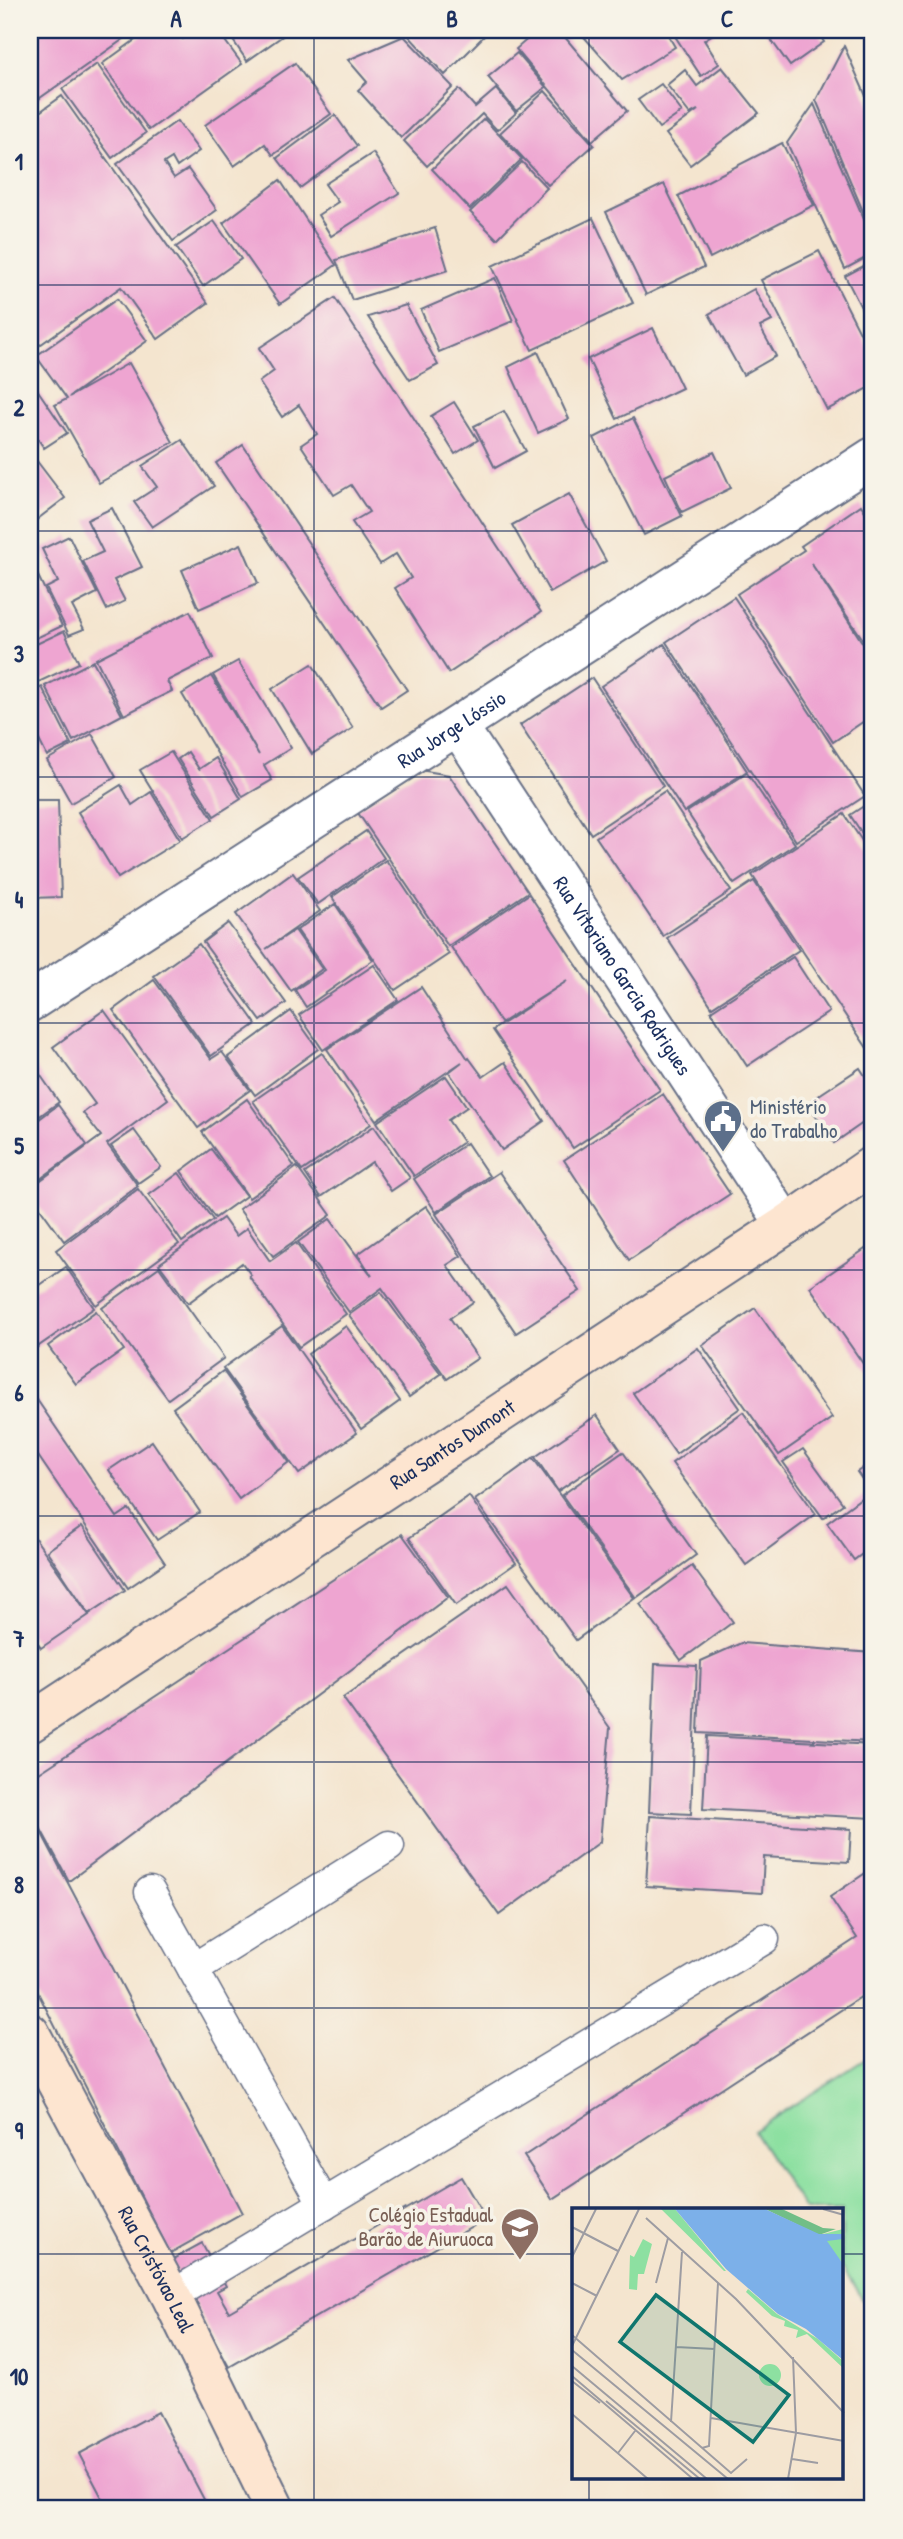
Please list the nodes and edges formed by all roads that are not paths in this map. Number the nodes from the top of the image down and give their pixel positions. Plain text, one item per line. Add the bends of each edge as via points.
1 (873, 457) edge
2 (458, 726) junction
3 (30, 1002) edge
4 (873, 1165) edge
5 (786, 1225) junction
6 (30, 1723) edge
7 (389, 1846) dead end
8 (150, 1892) dead end
9 (764, 1939) dead end
10 (193, 1969) junction
11 (30, 2033) edge
12 (324, 2204) junction
13 (171, 2297) junction
14 (275, 2509) edge

1 - 2 street, Rua Jorge Lóssio
2 - 3 street, Rua Jorge Lóssio
2 - 5 street, Rua Vitoriano Garcia Rodrigues
4 - 5 street, Rua Santos Dumont
5 - 6 street, Rua Santos Dumont
7 - 10 lane
8 - 10 lane
9 - 12 lane
10 - 12 lane
11 - 13 street, Rua Cristóvao Leal
12 - 13 lane
13 - 14 street, Rua Cristóvao Leal

